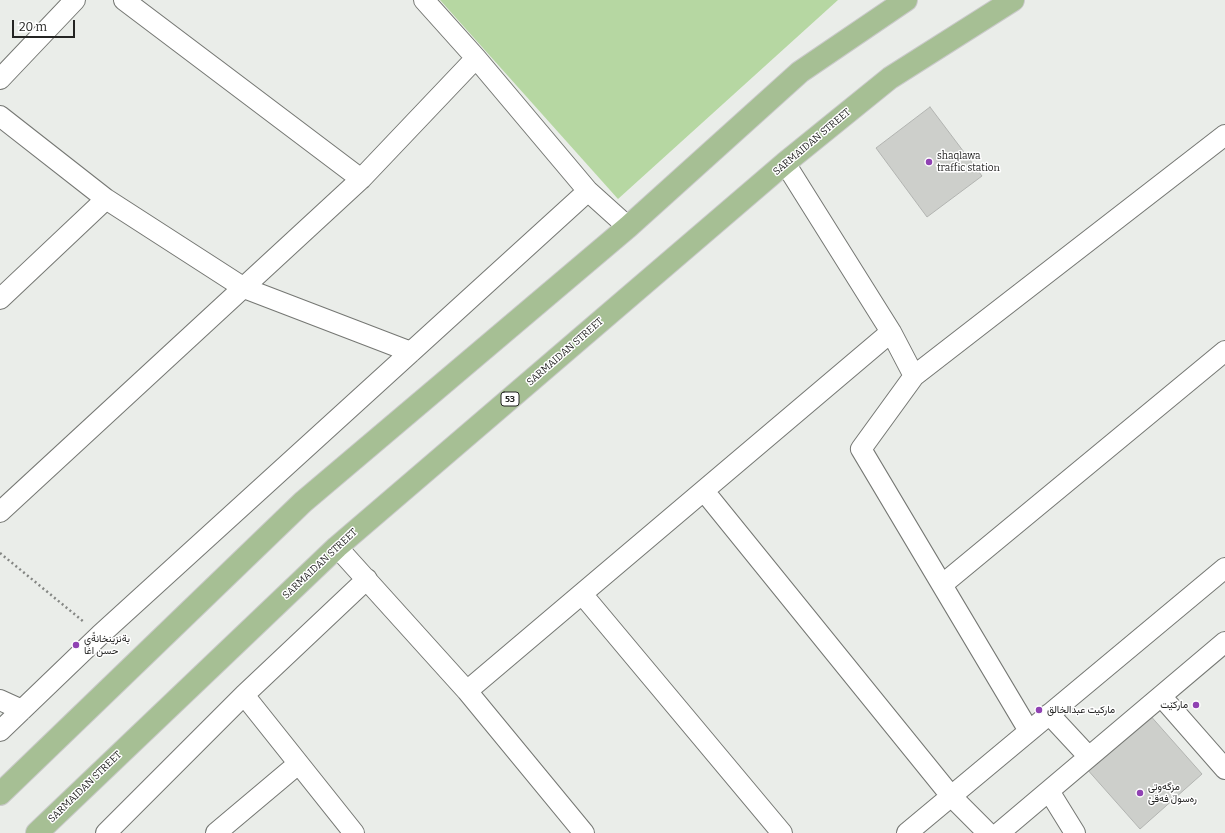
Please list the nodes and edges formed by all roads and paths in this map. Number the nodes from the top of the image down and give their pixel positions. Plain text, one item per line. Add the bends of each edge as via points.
1 (75, 0) edge
2 (124, 0) edge
3 (424, 0) edge
4 (906, 0) edge
5 (1012, 0) edge
6 (476, 58) junction
7 (0, 79) edge
8 (0, 116) edge
9 (1225, 135) edge
10 (785, 163) junction
11 (361, 179) junction
12 (588, 191) junction
13 (106, 199) junction
14 (628, 228) junction
15 (244, 288) junction
16 (0, 299) edge
17 (891, 332) junction
18 (1225, 351) edge
19 (411, 352) junction
20 (914, 376) junction
21 (704, 491) junction
22 (0, 512) edge
23 (337, 547) junction
24 (0, 553) edge
25 (1225, 568) edge
26 (366, 579) junction
27 (943, 584) junction
28 (582, 594) junction
29 (100, 635) junction
30 (1225, 642) edge
31 (467, 691) junction
32 (244, 695) junction
33 (1161, 696) junction
34 (0, 700) edge
35 (22, 710) junction
36 (1049, 714) junction
37 (0, 731) edge
38 (1029, 731) junction
39 (1089, 757) junction
40 (298, 764) junction
41 (1225, 769) edge
42 (1049, 791) junction
43 (0, 794) edge
44 (951, 796) junction
45 (37, 833) edge
46 (106, 833) edge
47 (216, 833) edge
48 (354, 833) edge
49 (584, 833) edge
50 (782, 833) edge
51 (907, 833) edge
52 (988, 833) edge
53 (999, 833) edge
54 (1075, 833) edge

1 - 7 street
2 - 11 street
3 - 6 street
4 - 14 main road via 800,72
5 - 10 main road, SARMAIDAN STREET / 53 via 890,78
6 - 11 street
6 - 12 street
8 - 13 street
9 - 20 street
10 - 17 street
10 - 23 main road, SARMAIDAN STREET / 53
11 - 15 street
12 - 14 street
12 - 19 street
13 - 15 street
13 - 16 street
14 - 43 main road via 303,502
15 - 19 street
15 - 22 street
17 - 20 street
17 - 21 street
18 - 27 street
19 - 29 street
20 - 27 street via 861,449
21 - 28 street
21 - 44 street
23 - 26 street
23 - 45 main road, SARMAIDAN STREET / 53
24 - 29 path
25 - 36 street
26 - 31 street
26 - 32 street
27 - 38 street
28 - 31 street
28 - 50 street
29 - 35 street
30 - 33 street
31 - 49 street
32 - 40 street
32 - 46 street
33 - 39 street
33 - 41 street
34 - 35 street
35 - 37 street
36 - 38 street
36 - 39 street
38 - 44 street
39 - 42 street
40 - 47 street
40 - 48 street
42 - 53 street
42 - 54 street
44 - 51 street
44 - 52 street

